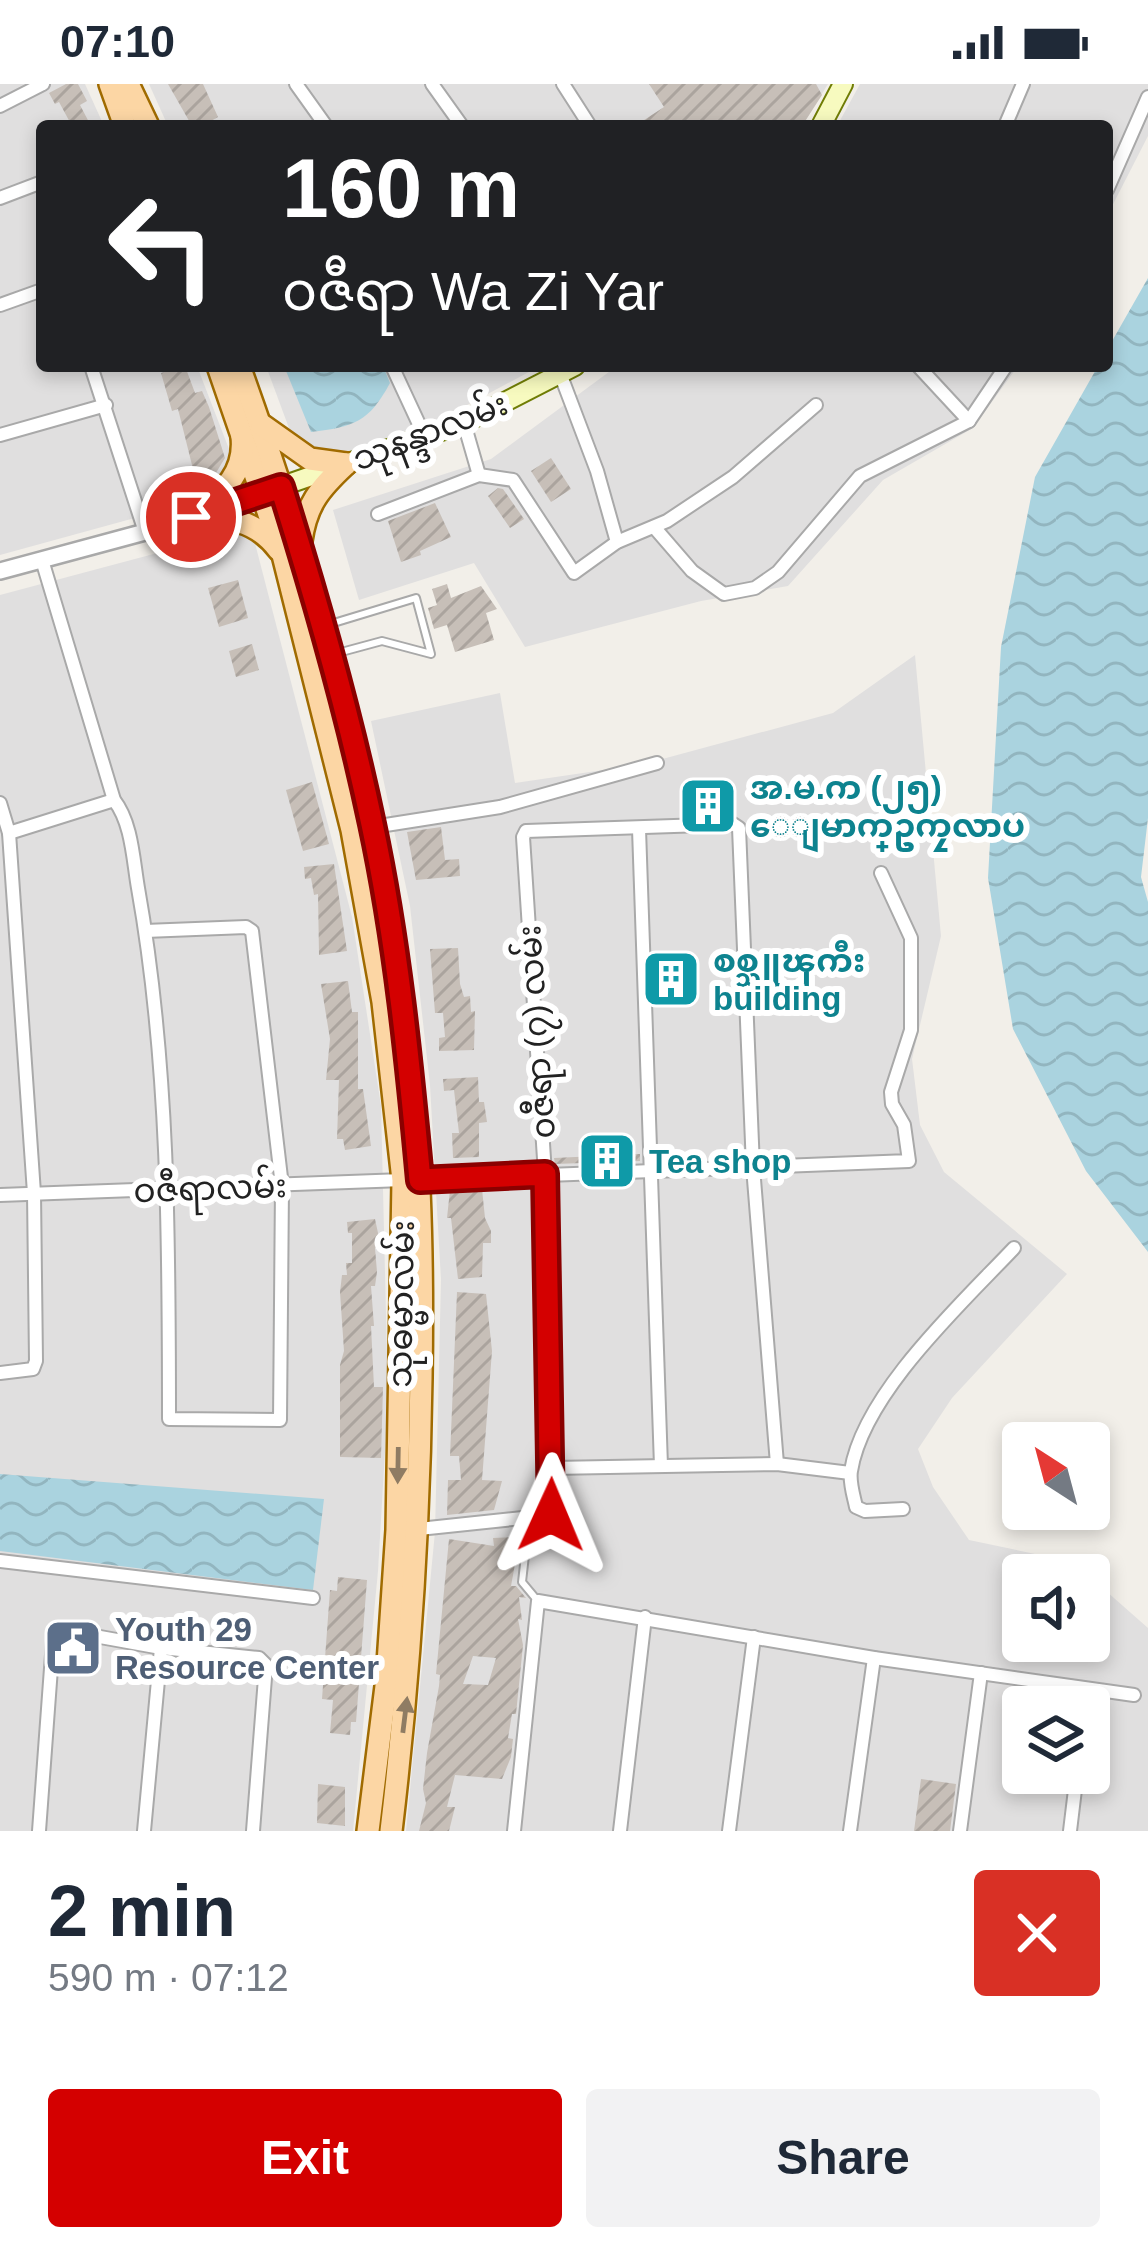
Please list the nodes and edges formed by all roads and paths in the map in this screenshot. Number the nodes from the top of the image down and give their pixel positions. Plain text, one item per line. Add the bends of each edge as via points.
1 (43, 84) edge
2 (110, 84) edge
3 (128, 84) edge
4 (296, 84) edge
5 (433, 84) edge
6 (563, 84) edge
7 (843, 84) edge
8 (1023, 84) edge
9 (1148, 97) edge
10 (0, 106) edge
11 (123, 120) edge
12 (145, 120) edge
13 (322, 120) edge
14 (458, 120) edge
15 (586, 120) edge
16 (823, 120) edge
17 (1008, 120) edge
18 (1113, 176) edge
19 (36, 184) edge
20 (0, 198) edge
21 (36, 292) edge
22 (0, 305) edge
23 (94, 372) edge
24 (221, 372) edge
25 (240, 372) edge
26 (395, 372) edge
27 (566, 372) edge
28 (568, 372) edge
29 (924, 372) edge
30 (1002, 372) edge
31 (106, 405) junction
32 (816, 405) dead end
33 (969, 421) junction
34 (464, 423) junction
35 (250, 424) junction
36 (3, 429) edge
37 (424, 435) junction
38 (346, 464) junction
39 (479, 475) junction
40 (272, 489) junction
41 (378, 514) dead end
42 (191, 517) junction
43 (654, 527) junction
44 (146, 532) junction
45 (617, 542) junction
46 (291, 552) junction
47 (42, 560) junction
48 (0, 571) edge
49 (323, 626) junction
50 (327, 671) junction
51 (335, 720) junction
52 (657, 763) dead end
53 (115, 800) junction
54 (0, 803) edge
55 (373, 827) junction
56 (639, 829) junction
57 (9, 833) junction
58 (881, 873) dead end
59 (146, 931) junction
60 (18, 985) junction
61 (0, 986) edge
62 (753, 1167) junction
63 (651, 1170) junction
64 (545, 1174) junction
65 (412, 1180) junction
66 (282, 1186) junction
67 (169, 1188) junction
68 (34, 1193) junction
69 (0, 1195) edge
70 (1014, 1248) dead end
71 (0, 1373) edge
72 (777, 1464) junction
73 (662, 1466) junction
74 (552, 1468) junction
75 (850, 1473) junction
76 (903, 1509) dead end
77 (529, 1520) junction
78 (419, 1529) junction
79 (0, 1562) edge
80 (313, 1598) dead end
81 (538, 1601) junction
82 (645, 1617) junction
83 (754, 1636) junction
84 (161, 1648) junction
85 (874, 1658) junction
86 (981, 1673) junction
87 (1061, 1686) edge
88 (1110, 1692) edge
89 (1134, 1695) dead end
90 (1074, 1794) edge
91 (39, 1831) edge
92 (144, 1831) edge
93 (253, 1831) edge
94 (368, 1831) edge
95 (391, 1831) edge
96 (514, 1831) edge
97 (620, 1831) edge
98 (728, 1831) edge
99 (850, 1831) edge
100 (960, 1831) edge
101 (1070, 1831) edge

1 - 10 street
2 - 11 main road
3 - 12 main road
4 - 13 street
5 - 14 street
6 - 15 street
7 - 16 main road
8 - 17 street
9 - 18 street
19 - 20 street
21 - 22 street
23 - 31 street
24 - 35 main road, သုဓမ္မာလမ်း
25 - 35 main road, သုဓမ္မာလမ်း
26 - 37 street
27 - 34 main road, သုနန္ဒာလမ်း
28 - 45 street
29 - 33 street
30 - 33 street
31 - 36 street
31 - 44 street
32 - 43 street via 733,476
33 - 43 street via 860,476 755,588 724,594 692,572
34 - 37 main road, သုနန္ဒာလမ်း
34 - 39 street
35 - 38 main road via 310,459
35 - 40 main road, သုဓမ္မာလမ်း
35 - 42 main road via 236,480
37 - 38 main road, သုနန္ဒာလမ်း
38 - 40 main road, သုနန္ဒာလမ်း
38 - 46 main road via 316,491
39 - 41 street
39 - 45 street via 512,480 574,573
40 - 42 street
40 - 46 main road, သုဓမ္မာလမ်း
42 - 44 street
42 - 46 main road via 237,517
43 - 45 street
44 - 47 street
46 - 49 main road, သုဓမ္မာလမ်း
46 - 50 main road, သုဓမ္မာလမ်း
47 - 48 street
47 - 53 street
49 - 50 main road, သုဓမ္မာလမ်း
49 - 50 lane via 416,598 431,654 382,641
50 - 51 main road, သုဓမ္မာလမ်း
51 - 55 main road, သုဓမ္မာလမ်း
51 - 65 main road, သုဓမ္မာလမ်း
52 - 55 street via 500,807
53 - 57 street
53 - 59 street
54 - 57 street
55 - 65 main road, သုဓမ္မာလမ်း via 404,1008
56 - 62 street via 739,828
56 - 63 street
56 - 64 street, ၀ဇီရာ (၇) လမ်း via 523,836
57 - 60 street
58 - 62 street, ဝဇီရာလမ်း via 911,938 911,1030 891,1091 909,1161
59 - 66 street via 249,928
59 - 67 street
60 - 61 street
60 - 68 street
62 - 63 street, ဝဇီရာလမ်း
62 - 72 street
63 - 64 street, ဝဇီရာလမ်း
63 - 73 street
64 - 65 street, ဝဇီရာလမ်း
64 - 74 street, ၀ဇီရာ (၇) လမ်း
65 - 66 street, ဝဇီရာလမ်း
65 - 78 main road, သုဓမ္မာလမ်း
65 -> 94 main road, သုဓမ္မာလမ်း via 397,1530
66 - 67 street, ဝဇီရာလမ်း
66 - 67 street via 280,1420 169,1418
67 - 68 street, ဝဇီရာလမ်း
68 - 69 street, ဝဇီရာလမ်း
68 - 71 street via 33,1369
70 - 75 street via 924,1343 875,1410
72 - 73 street
72 - 75 street
73 - 74 street
74 - 77 street, ၀ဇီရာ (၇) လမ်း via 551,1515
75 - 76 street via 856,1508
77 - 78 street
77 - 81 lane via 522,1582
95 -> 78 main road, သုဓမ္မာလမ်း
79 - 80 street
81 - 82 street
81 - 96 street
82 - 83 street
82 - 97 street
83 - 85 street
83 - 98 street
84 - 91 street via 58,1633
84 - 92 street
84 - 93 street via 266,1665
85 - 86 street
85 - 99 street
86 - 87 street
86 - 100 street
88 - 89 street
90 - 101 street

